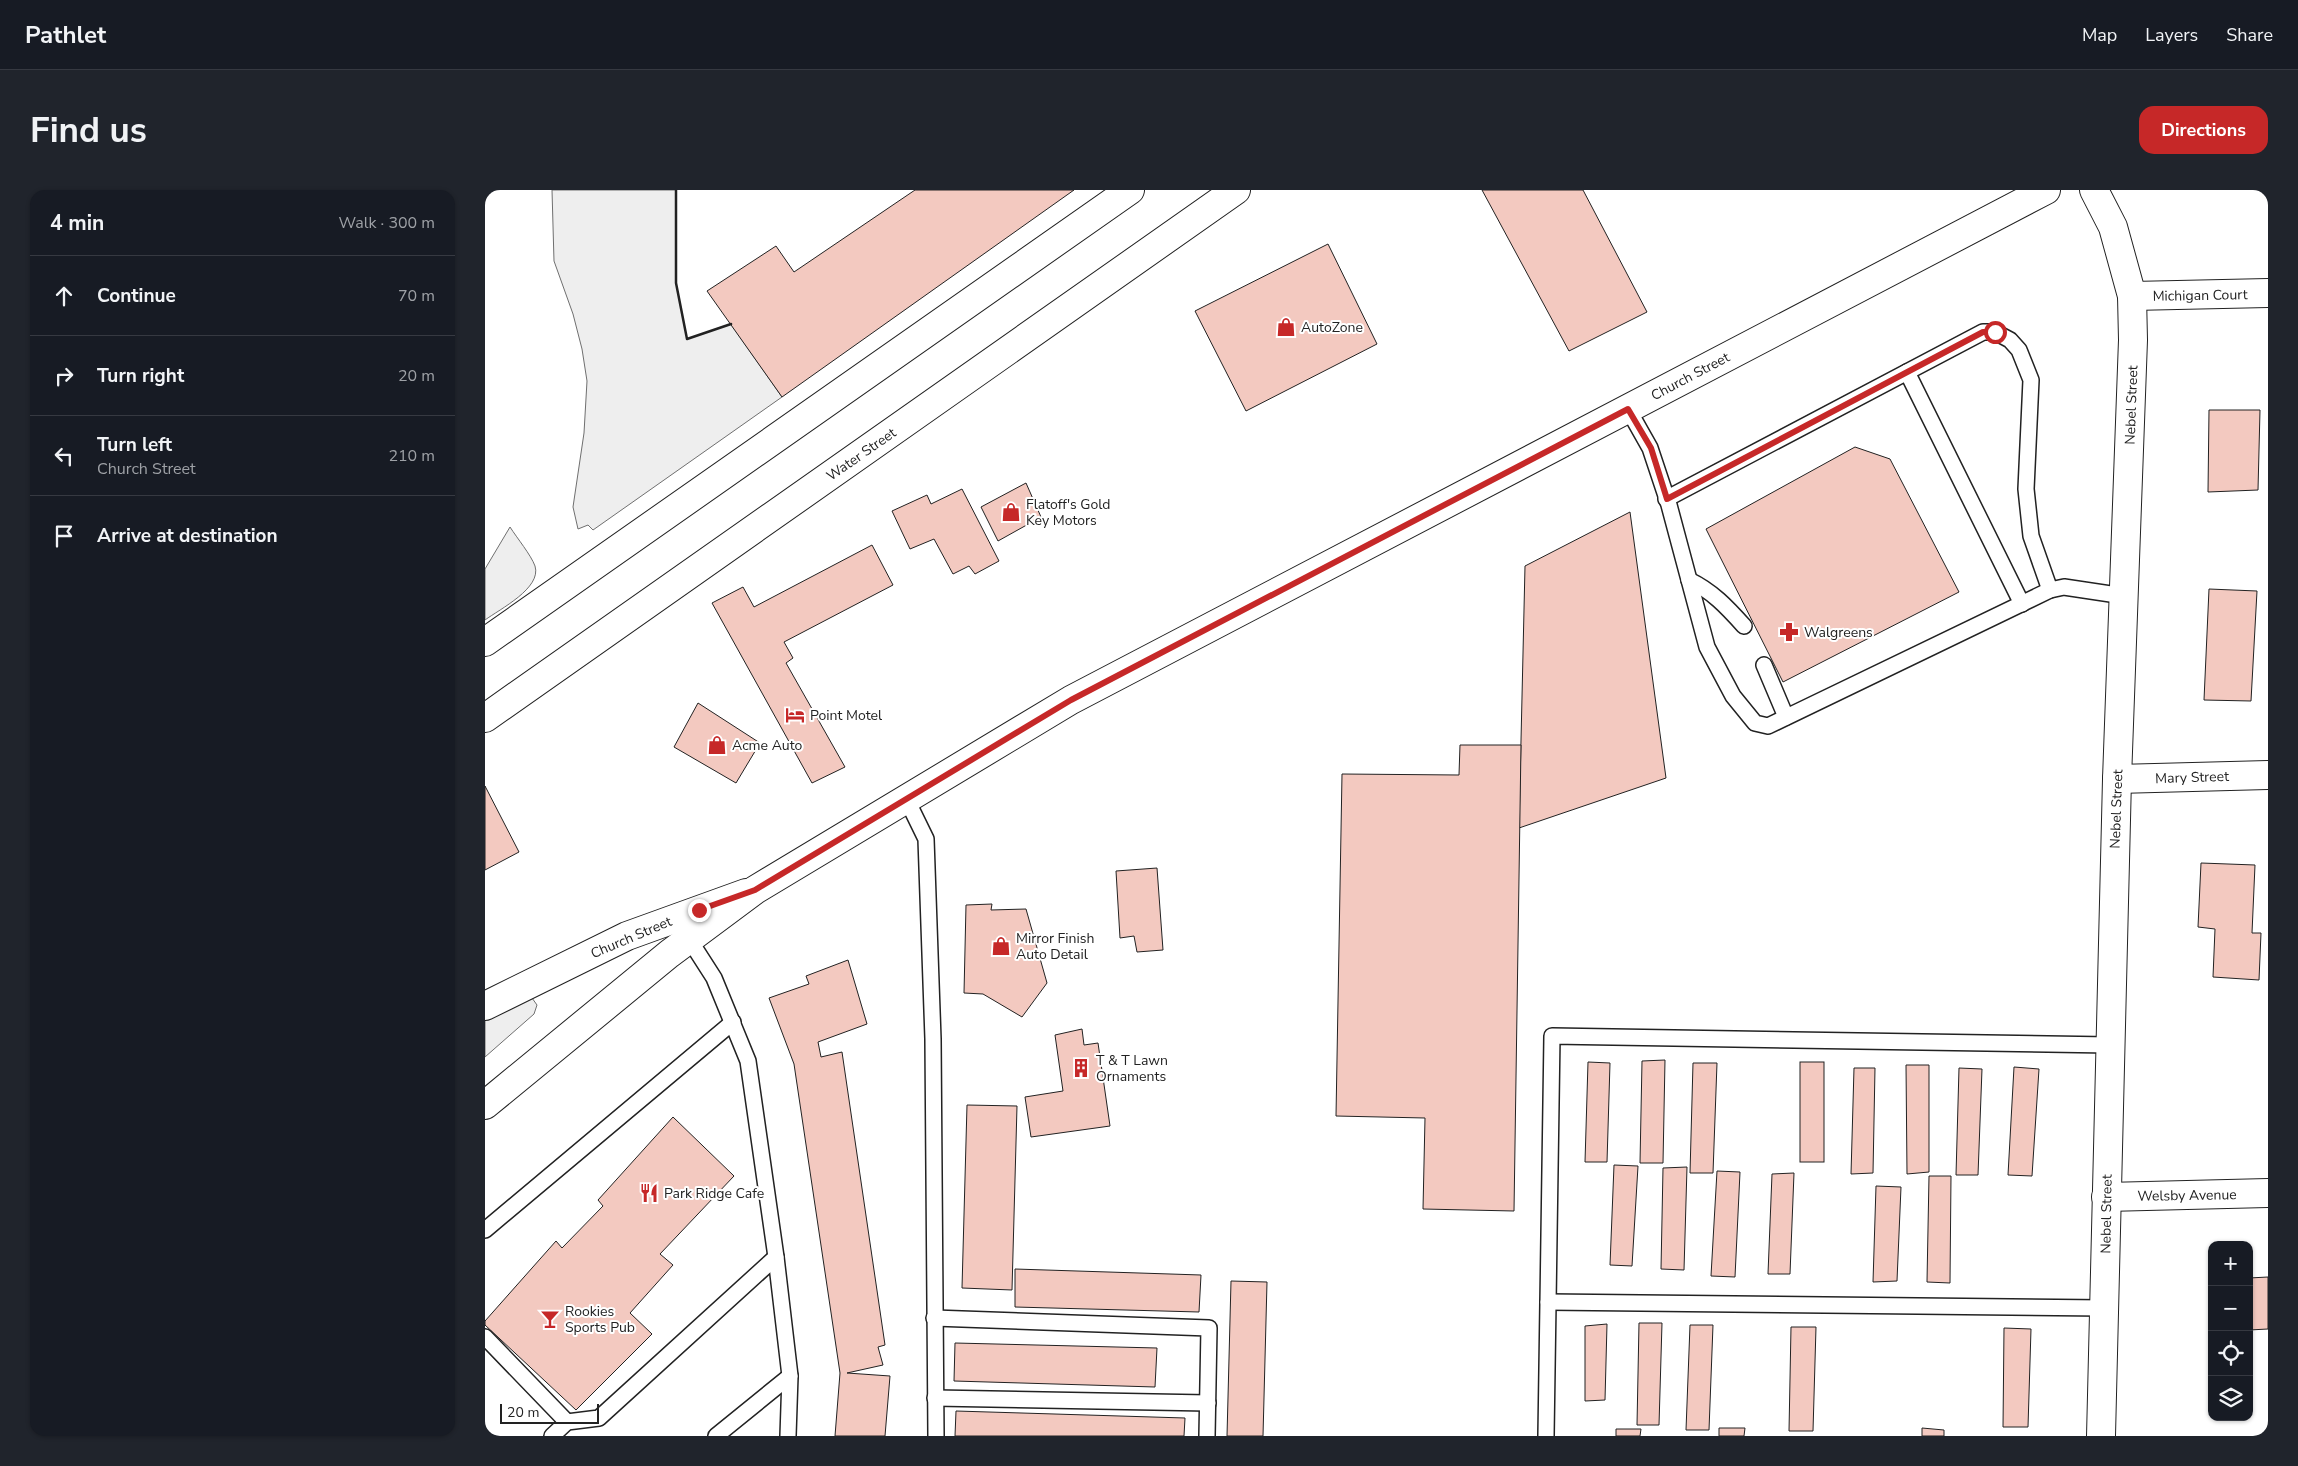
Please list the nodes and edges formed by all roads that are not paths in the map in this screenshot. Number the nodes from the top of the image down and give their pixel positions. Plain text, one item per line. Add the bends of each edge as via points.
1 (1130, 190) edge
2 (1236, 190) edge
3 (2046, 190) edge
4 (2094, 190) edge
5 (2268, 293) edge
6 (2132, 296) junction
7 (1907, 372) junction
8 (1628, 409) junction
9 (1667, 499) junction
10 (1689, 580) junction
11 (2050, 590) junction
12 (2124, 596) junction
13 (2022, 604) junction
14 (1744, 626) dead end
15 (485, 642) edge
16 (1764, 665) dead end
17 (485, 718) edge
18 (1786, 718) junction
19 (2268, 775) edge
20 (2117, 779) junction
21 (906, 798) junction
22 (755, 890) junction
23 (689, 939) junction
24 (485, 1006) edge
25 (733, 1022) junction
26 (2110, 1044) junction
27 (485, 1105) edge
28 (2268, 1193) edge
29 (2106, 1197) junction
30 (485, 1230) edge
31 (776, 1257) junction
32 (1549, 1302) junction
33 (2104, 1308) junction
34 (934, 1318) junction
35 (485, 1337) edge
36 (790, 1376) junction
37 (935, 1398) junction
38 (1208, 1403) junction
39 (567, 1422) junction
40 (552, 1436) edge
41 (716, 1436) edge
42 (788, 1436) edge
43 (936, 1436) edge
44 (1207, 1436) edge
45 (1546, 1436) edge
46 (2101, 1436) edge

1 - 15 main road
2 - 17 main road, Water Street
3 - 8 main road, Church Street
4 - 6 main road, Nebel Street via 2113,227
5 - 6 main road, Michigan Court
6 - 12 main road, Nebel Street
7 - 9 lane
7 - 11 lane via 1983,332 1995,332 2010,340 2019,350 2031,380 2026,489 2031,536
7 - 13 lane
8 - 9 lane via 1651,448
8 - 21 main road, Church Street via 1071,700
9 - 10 lane
10 - 14 lane via 1703,586 1723,602
10 - 18 lane via 1707,647 1733,696 1755,723 1768,726
11 - 12 lane via 2065,586
11 - 13 lane
12 - 20 main road, Nebel Street
13 - 18 lane
16 - 18 lane
19 - 20 main road, Mary Street
20 - 26 main road, Nebel Street
21 - 22 main road, Church Street
21 - 34 lane via 926,839 933,1039
22 - 23 main road
22 - 24 main road, Church Street via 627,936
23 - 25 lane via 715,978
23 - 27 main road
25 - 30 lane
25 - 31 lane via 748,1061
26 - 29 main road, Nebel Street
26 - 32 lane via 1552,1036
28 - 29 main road, Welsby Avenue
29 - 33 main road, Nebel Street
31 - 36 lane
31 - 39 lane via 599,1418
32 - 33 lane
32 - 45 lane
33 - 46 main road, Nebel Street
34 - 37 lane
34 - 38 lane via 1209,1328
35 - 39 lane
36 - 41 lane
36 - 42 lane
37 - 38 lane
37 - 43 lane
38 - 44 lane
39 - 40 lane

